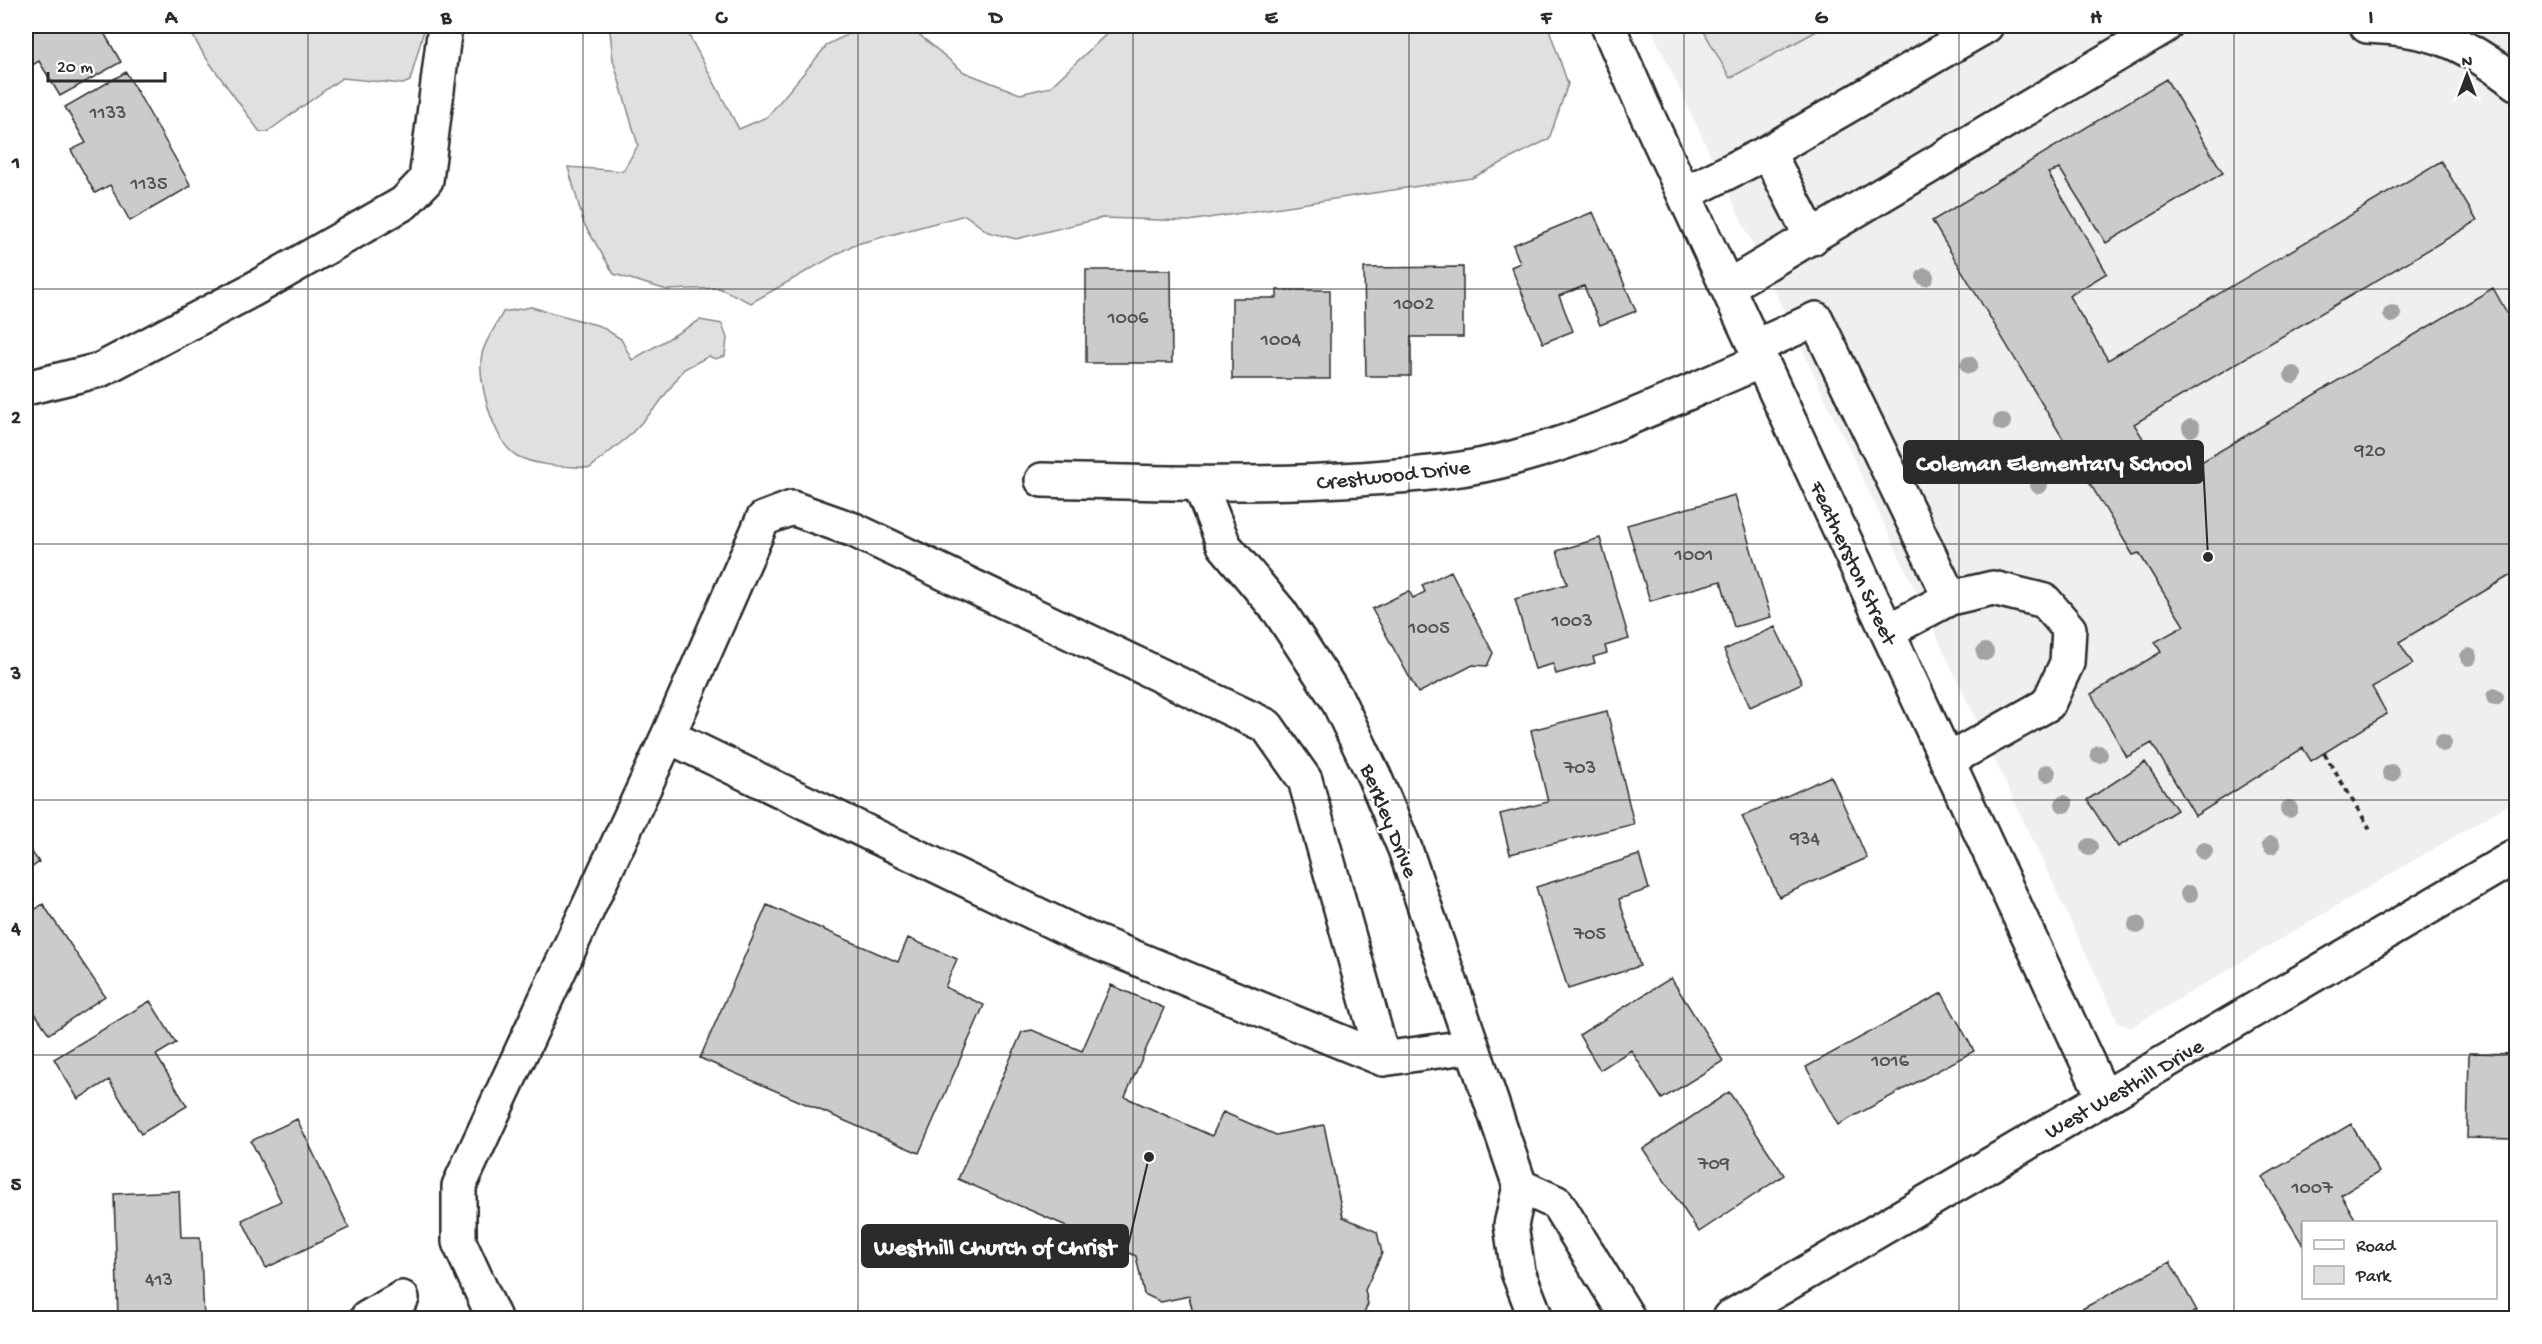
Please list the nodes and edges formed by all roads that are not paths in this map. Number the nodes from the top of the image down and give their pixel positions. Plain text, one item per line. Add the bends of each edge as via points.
1 (445, 26) edge
2 (1608, 26) edge
3 (1986, 26) edge
4 (2164, 26) edge
5 (2367, 26) edge
6 (2517, 83) edge
7 (1768, 152) junction
8 (1684, 194) junction
9 (1812, 238) junction
10 (1727, 287) junction
11 (1758, 354) junction
12 (26, 388) edge
13 (1042, 480) dead end
14 (1200, 485) junction
15 (1950, 597) junction
16 (1888, 631) junction
17 (668, 736) junction
18 (1947, 762) junction
19 (2517, 856) edge
20 (1472, 1046) junction
21 (1383, 1059) junction
22 (2104, 1098) junction
23 (1520, 1186) junction
24 (402, 1298) dead end
25 (367, 1318) edge
26 (494, 1318) edge
27 (1536, 1318) edge
28 (1628, 1318) edge
29 (1729, 1318) edge

1 - 12 street via 426,180 404,202 252,290 100,370
2 - 8 street, Featherston Street
3 - 7 street
4 - 9 street
5 - 6 street via 2420,30 2454,42 2486,59
7 - 8 street
7 - 9 street
8 - 10 street, Featherston Street
9 - 10 street
10 - 11 street, Featherston Street
11 - 14 street, Crestwood Drive via 1595,431 1516,458 1437,474
11 - 15 street, Crestwood Drive via 1816,319
11 - 16 street, Featherston Street
13 - 14 street, Crestwood Drive
14 - 20 street, Berkley Drive via 1224,545 1280,612 1337,699 1405,849
15 - 16 street
15 - 18 street via 1993,588 2045,601 2069,629 2067,663 2048,704
16 - 18 street, Featherston Street
17 - 21 street via 1084,937
17 - 21 street via 763,519 792,508 854,531 1267,726 1305,780
17 - 26 street via 459,1186 459,1242
18 - 22 street, Featherston Street
19 - 22 street, West Westhill Drive
20 - 21 street
20 - 23 street, Berkley Drive
22 - 29 street, West Westhill Drive
23 - 27 street via 1511,1226 1518,1272
23 - 28 street via 1557,1203
24 - 25 street

